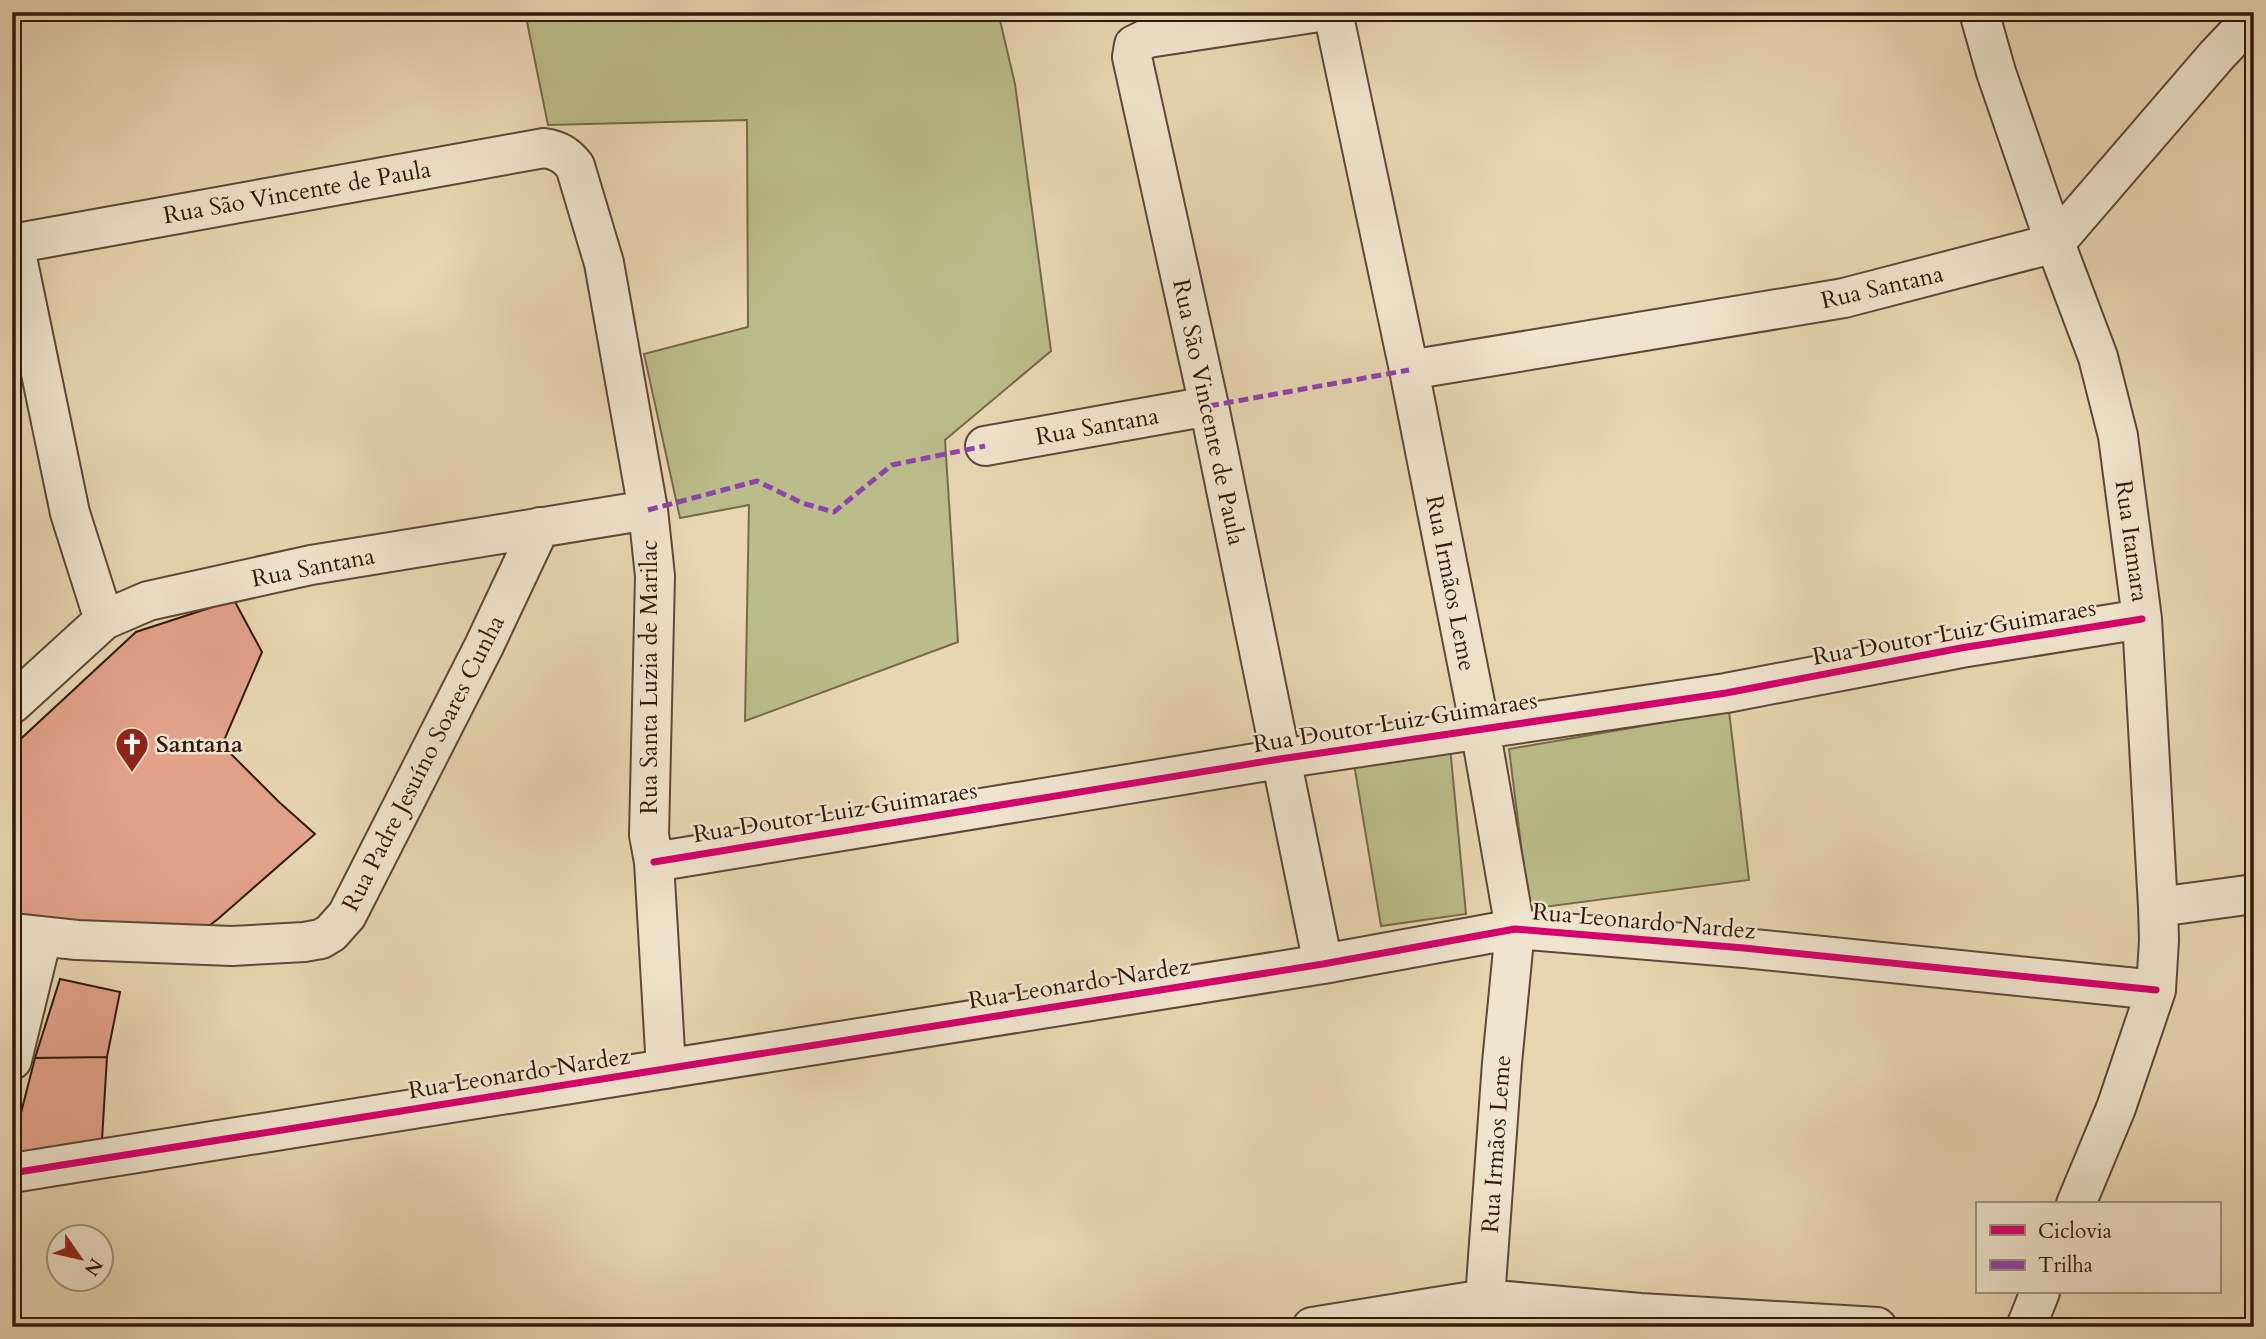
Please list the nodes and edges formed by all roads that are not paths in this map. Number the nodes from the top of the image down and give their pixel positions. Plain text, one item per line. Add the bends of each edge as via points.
1 (1319, 12) edge
2 (1333, 12) edge
3 (1979, 12) edge
4 (2254, 16) edge
5 (575, 166) joint
6 (13, 243) edge
7 (2055, 243) junction
8 (1409, 370) junction
9 (1209, 406) junction
10 (985, 446) dead end
11 (648, 510) junction
12 (540, 527) junction
13 (2142, 619) junction
14 (104, 620) junction
15 (12, 704) edge
16 (1479, 728) junction
17 (1280, 759) junction
18 (653, 862) junction
19 (2254, 894) edge
20 (2158, 906) junction
21 (1515, 929) junction
22 (27, 935) edge
23 (1323, 964) junction
24 (2156, 990) junction
25 (12, 1060) edge
26 (666, 1069) junction
27 (12, 1173) edge
28 (2077, 1202) edge
29 (2039, 1294) edge
30 (1483, 1313) edge
31 (1312, 1327) edge
32 (1877, 1327) edge
33 (2026, 1327) edge

1 - 9 street, Rua São Vincente de Paula via 1148,38 1133,51
2 - 8 street, Rua Irmãos Leme
3 - 7 street, Rua Itamara
4 - 7 street
5 - 6 street, Rua São Vincente de Paula via 557,150 544,148
5 - 11 street, Rua Santa Luzia de Marilac via 604,263
6 - 14 street via 70,513
7 - 8 street, Rua Santana via 1844,298
7 - 13 street, Rua Itamara via 2098,357 2115,424
8 - 16 street, Rua Irmãos Leme
9 - 10 street, Rua Santana
9 - 17 street, Rua São Vincente de Paula
11 - 12 street, Rua Santana
11 - 18 street, Rua Santa Luzia de Marilac via 655,576 648,804
12 - 14 street, Rua Santana via 311,565 148,601
12 - 22 street, Rua Padre Jesuíno Soares Cunha via 347,915 331,933 304,942 232,946
13 - 16 street, Rua Doutor Luiz Guimaraes via 1726,693
13 - 20 street, Rua Itamara
14 - 15 street, Rua Santana
16 - 17 street, Rua Doutor Luiz Guimaraes
16 - 21 street, Rua Irmãos Leme
17 - 18 street, Rua Doutor Luiz Guimaraes
17 - 23 street, Rua São Vincente de Paula
18 - 26 street, Rua Santa Luzia de Marilac
19 - 20 street
20 - 24 street, Rua Itamara
21 - 23 street, Rua Leonardo Nardez
21 - 24 street, Rua Leonardo Nardez
21 - 30 street, Rua Irmãos Leme
22 - 25 street
23 - 26 street, Rua Leonardo Nardez
24 - 28 street, Rua Itamara via 2116,1108
26 - 27 street, Rua Leonardo Nardez
29 - 33 street
30 - 31 street
30 - 32 street via 1640,1313

